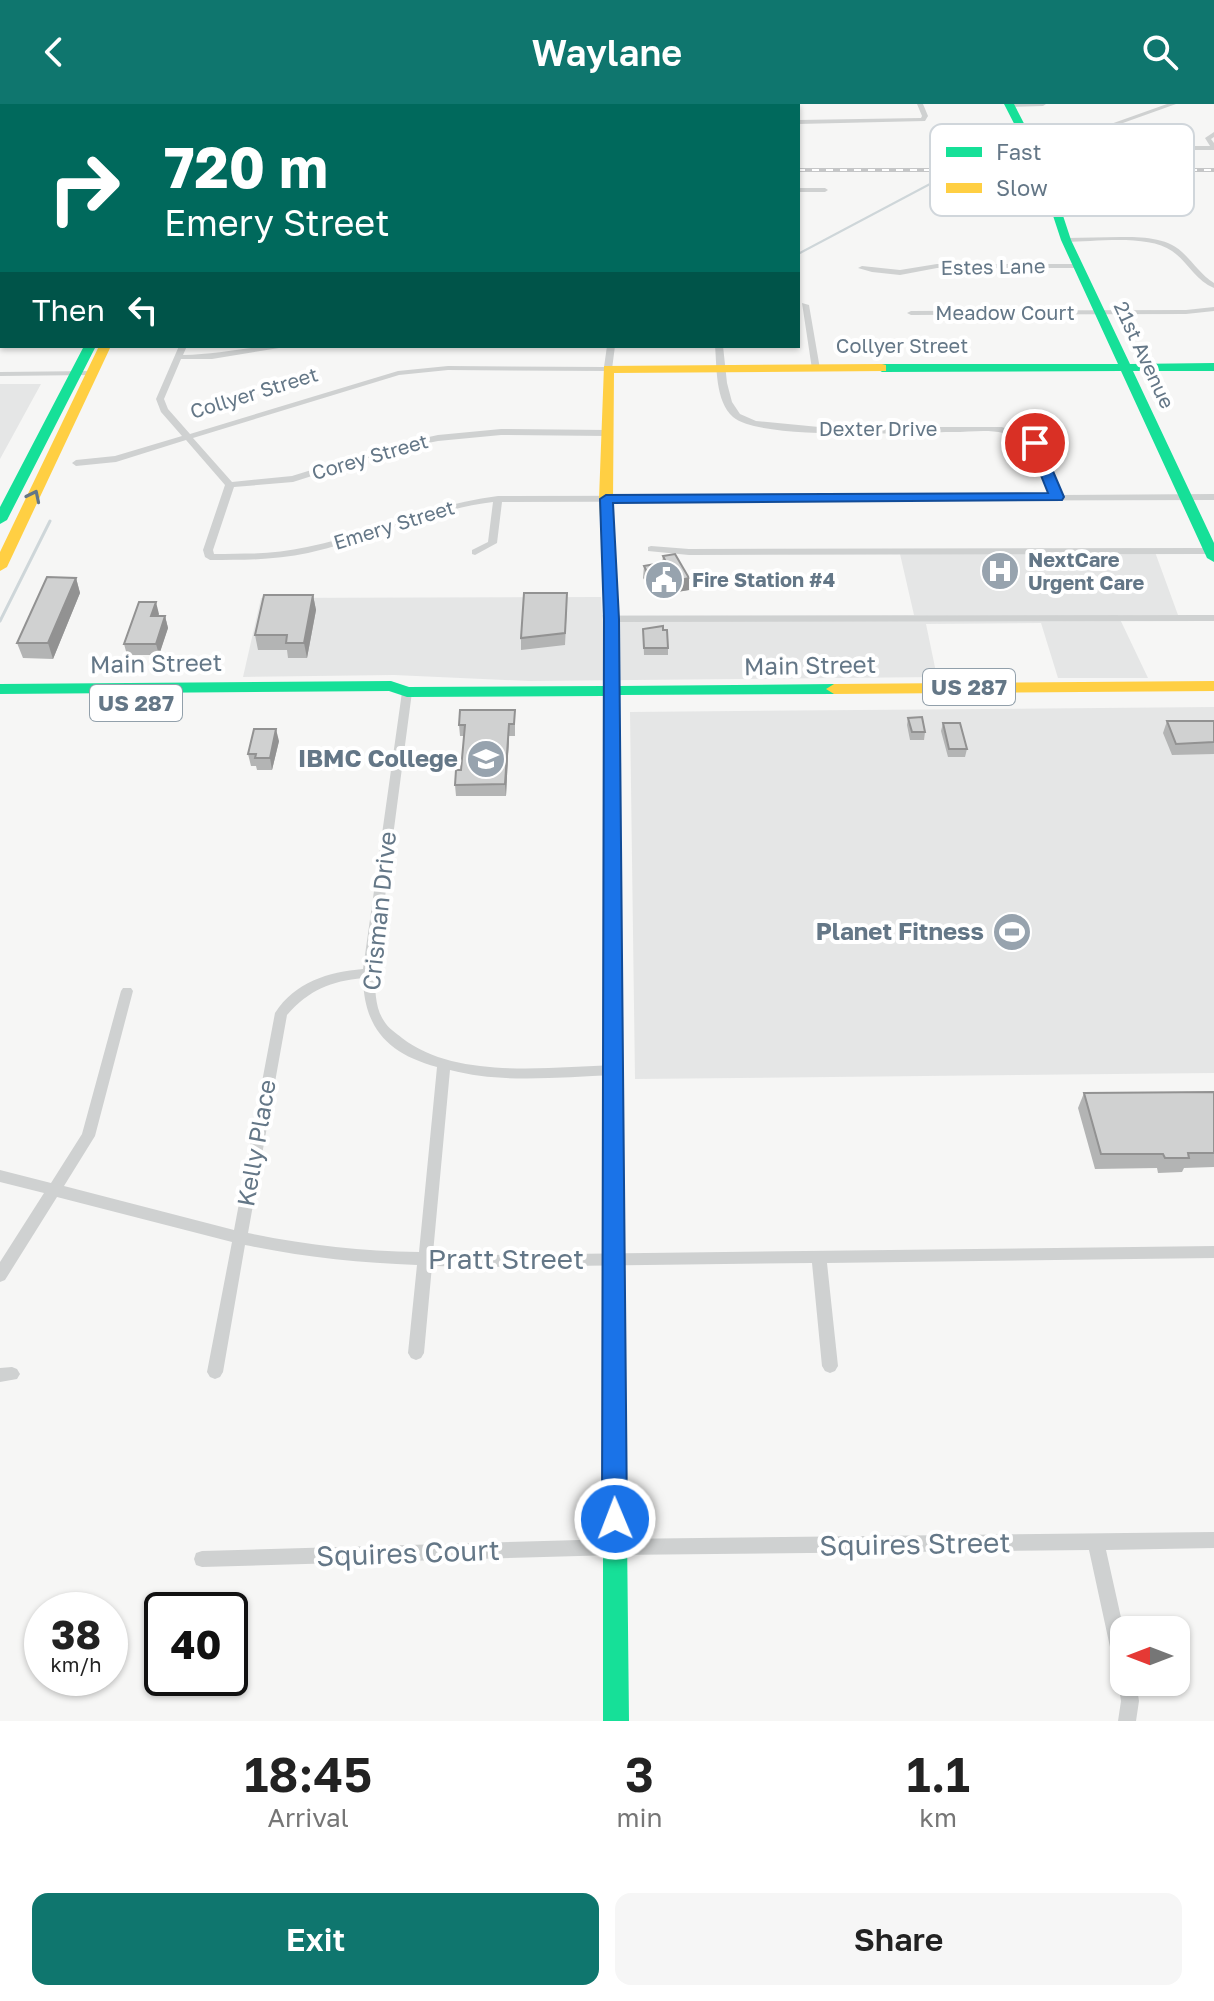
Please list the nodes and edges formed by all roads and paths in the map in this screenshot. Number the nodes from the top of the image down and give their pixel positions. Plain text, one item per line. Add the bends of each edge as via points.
1 (920, 104) edge
2 (1010, 104) edge
3 (1043, 104) edge
4 (1173, 104) edge
5 (800, 122) edge
6 (1020, 124) edge
7 (1116, 124) edge
8 (1214, 134) edge
9 (1214, 148) edge
10 (800, 190) edge
11 (825, 190) dead end
12 (1058, 216) edge
13 (1066, 240) junction
14 (1078, 266) junction
15 (862, 268) dead end
16 (1214, 286) edge
17 (805, 305) dead end
18 (1214, 309) edge
19 (911, 313) dead end
20 (1100, 313) junction
21 (89, 348) edge
22 (103, 348) edge
23 (182, 348) edge
24 (267, 348) edge
25 (611, 348) edge
26 (719, 348) edge
27 (178, 357) junction
28 (1125, 366) junction
29 (1214, 367) edge
30 (608, 369) junction
31 (723, 369) junction
32 (816, 369) junction
33 (83, 373) junction
34 (0, 374) edge
35 (607, 433) junction
36 (188, 437) junction
37 (76, 463) dead end
38 (230, 485) junction
39 (1057, 497) junction
40 (1185, 497) junction
41 (1214, 497) edge
42 (498, 499) junction
43 (606, 499) junction
44 (0, 520) edge
45 (651, 549) dead end
46 (475, 552) dead end
47 (1212, 554) edge
48 (0, 567) edge
49 (1214, 618) edge
50 (611, 619) junction
51 (1214, 686) edge
52 (0, 689) edge
53 (407, 692) junction
54 (611, 692) junction
55 (0, 702) edge
56 (369, 973) junction
57 (127, 991) dead end
58 (444, 1065) junction
59 (614, 1070) junction
60 (0, 1176) edge
61 (55, 1191) junction
62 (240, 1238) junction
63 (1214, 1252) edge
64 (819, 1258) junction
65 (425, 1259) junction
66 (612, 1259) junction
67 (0, 1275) edge
68 (416, 1353) dead end
69 (830, 1366) dead end
70 (215, 1372) dead end
71 (1214, 1540) edge
72 (1096, 1542) junction
73 (615, 1547) junction
74 (202, 1559) dead end
75 (1112, 1616) edge
76 (1129, 1696) edge
77 (616, 1721) edge
78 (1127, 1721) edge

1 - 5 street via 923,120
2 - 3 street
2 - 6 main road, 21st Avenue
4 - 7 street
8 - 9 street via 1208,138
10 - 11 street
12 - 13 main road, 21st Avenue
13 - 14 main road, 21st Avenue
13 - 16 street, Estes Lane via 1162,244
14 - 15 street, Estes Lane via 937,266 891,274
14 - 20 main road, 21st Avenue
17 - 32 street
18 - 20 street, Meadow Court
19 - 20 street, Meadow Court
20 - 28 main road, 21st Avenue
21 - 33 main road
22 - 33 main road
23 - 27 street
24 - 27 street
25 - 30 street
26 - 31 street, Dexter Drive
27 - 36 street via 160,399
28 - 29 main road, Collyer Street
28 - 32 main road, Collyer Street
28 - 40 main road, 21st Avenue
30 - 31 main road, Collyer Street
30 - 35 main road
30 - 36 street, Collyer Street via 448,368 398,373
31 - 32 main road, Collyer Street
31 - 39 street, Dexter Drive via 730,408 747,423 766,428 1018,434 1039,449
33 - 34 street
33 - 44 main road
48 -> 33 main road
35 - 38 street, Corey Street via 501,432 438,438 293,479
35 - 43 main road
36 - 37 street, Collyer Street via 116,459
36 - 38 street
38 - 42 street, Emery Street via 210,557 268,556 320,547 454,505
39 - 40 street, Emery Street
39 - 43 street, Emery Street
40 - 41 street, Emery Street
40 - 47 main road, 21st Avenue
42 - 43 street, Emery Street
42 - 46 street via 492,543
43 - 50 main road
45 - 47 street
49 - 50 street
50 - 54 main road
51 - 54 main road, Main Street / US 287
52 - 53 main road, Main Street / US 287 via 391,686
53 - 54 main road, Main Street / US 287
53 - 55 main road, Main Street / US 287 via 390,699
53 - 56 street, Crisman Drive
54 - 59 main road
56 - 58 street, Crisman Drive via 369,997 383,1031
56 - 62 street, Kelly Place via 310,984 281,1013
57 - 61 street via 88,1136
58 - 59 street, Crisman Drive via 475,1071
58 - 65 street
59 - 66 main road
60 - 61 street, Pratt Street
61 - 62 street, Pratt Street
61 - 67 street
62 - 65 street, Pratt Street via 299,1250
62 - 70 street, Kelly Place
63 - 64 street, Pratt Street
64 - 66 street, Pratt Street
64 - 69 street
65 - 66 street, Pratt Street
65 - 68 street
66 - 73 main road
71 - 72 street, Squires Street
72 - 73 street, Squires Street
72 - 75 street
73 - 74 street, Squires Court
73 - 77 main road
76 - 78 street

